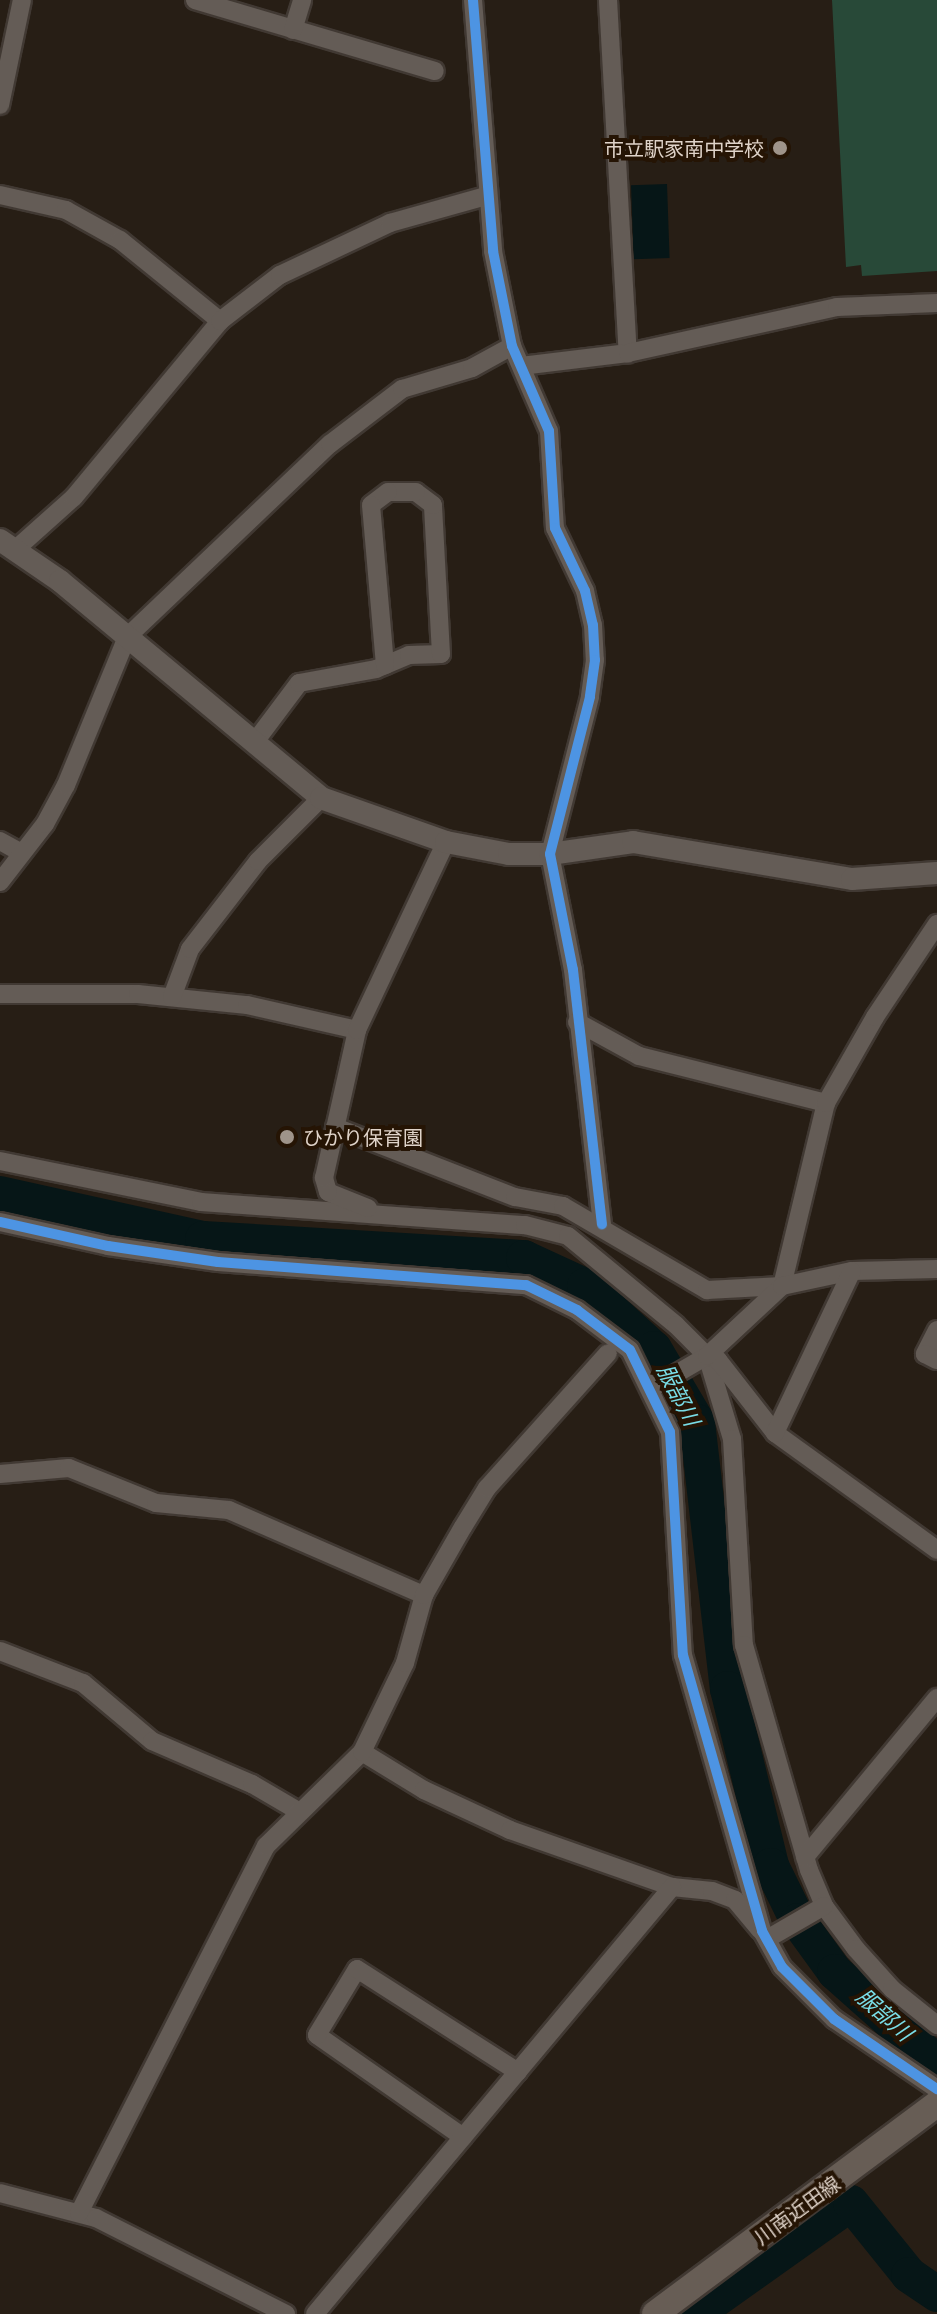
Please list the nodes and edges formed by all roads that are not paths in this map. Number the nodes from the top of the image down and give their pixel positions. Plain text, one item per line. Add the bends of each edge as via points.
1 (22, 0) edge
2 (195, 0) edge
3 (302, 0) edge
4 (473, 0) edge
5 (608, 0) edge
6 (293, 30) junction
7 (435, 71) dead end
8 (0, 105) edge
9 (0, 195) edge
10 (486, 196) junction
11 (937, 303) edge
12 (220, 321) junction
13 (512, 346) junction
14 (628, 353) junction
15 (521, 366) junction
16 (8, 544) edge
17 (127, 637) junction
18 (385, 665) junction
19 (254, 743) junction
20 (321, 798) junction
21 (0, 841) edge
22 (446, 842) junction
23 (20, 852) junction
24 (550, 854) junction
25 (937, 873) edge
26 (0, 882) edge
27 (937, 924) edge
28 (0, 994) edge
29 (172, 997) junction
30 (577, 1022) junction
31 (357, 1030) junction
32 (826, 1103) junction
33 (335, 1127) junction
34 (0, 1161) edge
35 (385, 1215) junction
36 (0, 1222) edge
37 (602, 1224) junction
38 (937, 1269) edge
39 (852, 1271) junction
40 (782, 1286) junction
41 (577, 1310) junction
42 (937, 1330) edge
43 (608, 1353) junction
44 (701, 1358) junction
45 (937, 1360) edge
46 (652, 1388) junction
47 (775, 1433) junction
48 (0, 1474) edge
49 (937, 1550) edge
50 (424, 1595) junction
51 (1, 1654) edge
52 (937, 1698) edge
53 (362, 1752) junction
54 (298, 1811) junction
55 (805, 1857) junction
56 (672, 1887) junction
57 (821, 1907) junction
58 (768, 1935) junction
59 (937, 2025) edge
60 (518, 2072) junction
61 (937, 2089) edge
62 (937, 2104) edge
63 (463, 2137) junction
64 (0, 2193) edge
65 (79, 2213) junction
66 (286, 2314) edge
67 (315, 2314) edge
68 (655, 2314) edge

1 - 8 street
2 - 6 street
3 - 6 street
4 - 10 street
5 - 14 street
6 - 7 street
9 - 12 street via 66,210 106,232
10 - 12 street via 390,223 348,242 280,275
10 - 13 street
11 - 14 street via 837,307
12 - 16 street via 74,497
13 - 15 street
13 - 17 street via 472,368 402,389 378,407 330,444
14 - 15 street
15 - 24 street via 549,431 555,528 585,591 595,660
16 - 17 street
17 - 19 street
17 - 23 street via 66,785 45,824
18 - 18 street via 409,655 441,654 433,505 416,492 388,492 371,505
18 - 19 street via 299,683
19 - 20 street
20 - 22 street
20 - 29 street via 258,861 190,949
21 - 23 street
22 - 24 street via 509,854
22 - 31 street
23 - 26 street
24 - 25 street via 633,842 852,879
24 - 30 street
27 - 32 street
28 - 29 street
29 - 31 street via 247,1005
30 - 32 street via 639,1056
30 - 37 street
31 - 33 street
32 - 40 street
33 - 35 street via 324,1178 328,1192
33 - 37 street
34 - 35 street via 201,1202
35 - 44 street via 525,1225 568,1236
36 - 41 street via 108,1246 218,1262 526,1285
37 - 40 street via 707,1290
38 - 39 street
39 - 40 street
39 - 47 street
40 - 44 street
41 - 43 street
41 - 46 street via 630,1350
42 - 45 street via 925,1354
43 - 46 street via 622,1358
43 - 50 street via 487,1488
44 - 46 street
44 - 47 street via 718,1360
44 - 55 street via 732,1439 744,1645
46 - 58 street via 670,1432 683,1655
47 - 49 street
48 - 50 street via 69,1468 156,1503 229,1510
50 - 53 street via 405,1663
51 - 54 street via 83,1683 152,1741 252,1784
52 - 55 street
53 - 54 street
53 - 56 street via 424,1790 510,1830
54 - 65 street via 266,1846 245,1881
55 - 57 street
56 - 58 street via 712,1891 735,1900 752,1926
56 - 60 street
57 - 58 street
57 - 59 street via 892,1989
58 - 61 street via 782,1967 834,2019
60 - 63 street
60 - 63 street via 357,1969 317,2035
62 - 68 main road, 川南近田線
63 - 67 street
64 - 65 street
65 - 66 street

